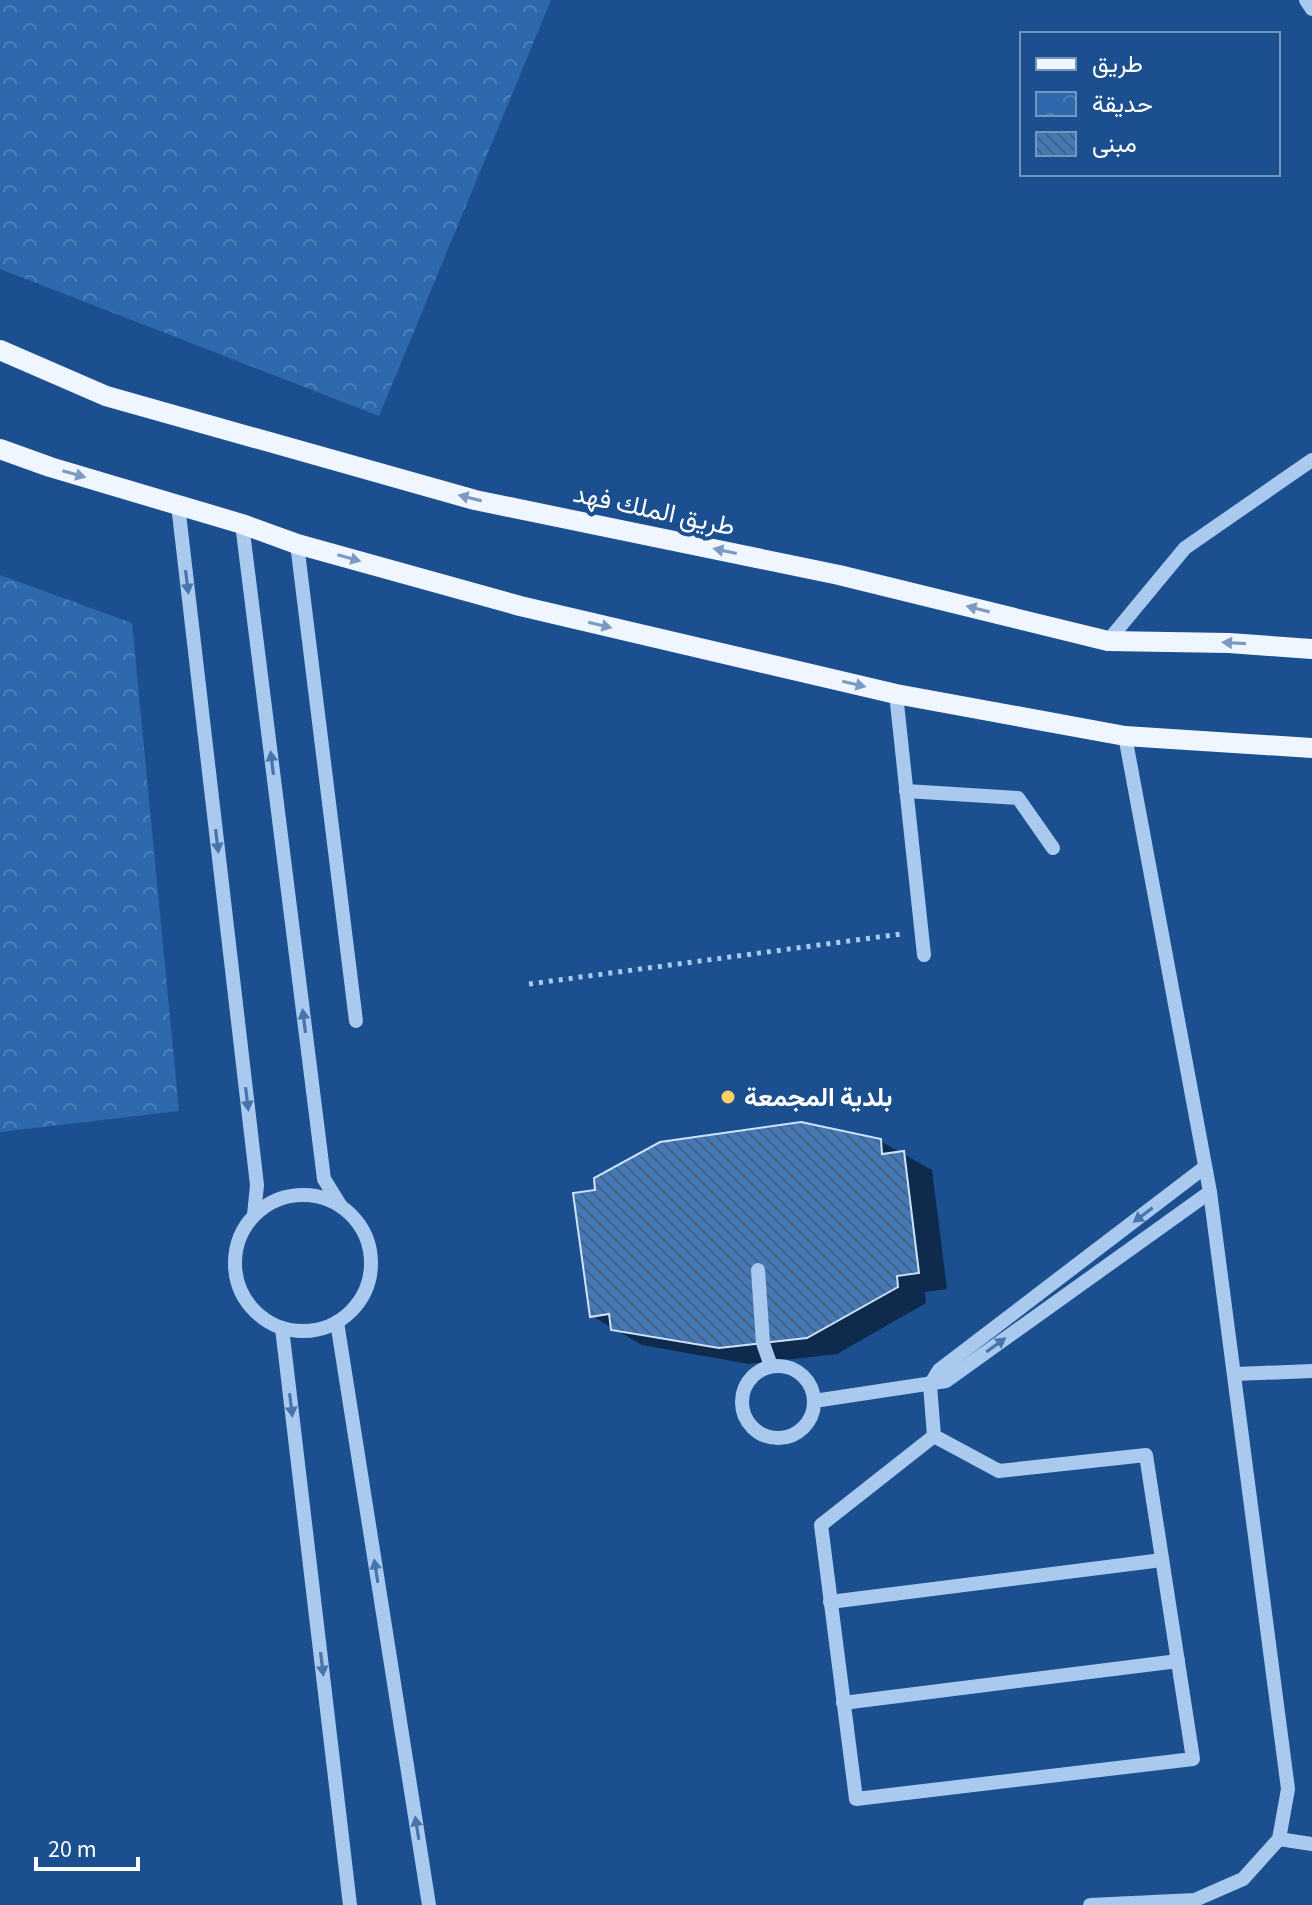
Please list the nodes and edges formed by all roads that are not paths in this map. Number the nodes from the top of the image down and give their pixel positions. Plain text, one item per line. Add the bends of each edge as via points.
1 (1306, 0) edge
2 (1312, 9) edge
3 (0, 350) edge
4 (0, 449) edge
5 (1312, 460) edge
6 (178, 505) junction
7 (242, 524) junction
8 (297, 544) junction
9 (1108, 641) junction
10 (1312, 649) edge
11 (896, 694) junction
12 (1125, 736) junction
13 (1312, 748) edge
14 (906, 791) junction
15 (1053, 848) dead end
16 (924, 955) dead end
17 (356, 1021) dead end
18 (1205, 1167) junction
19 (1210, 1192) junction
20 (340, 1205) junction
21 (254, 1215) junction
22 (758, 1270) dead end
23 (337, 1322) junction
24 (282, 1328) junction
25 (771, 1366) junction
26 (1312, 1371) edge
27 (1235, 1374) junction
28 (930, 1385) junction
29 (814, 1401) junction
30 (934, 1436) junction
31 (1162, 1560) junction
32 (830, 1602) junction
33 (1178, 1661) junction
34 (843, 1703) junction
35 (1279, 1839) junction
36 (1312, 1844) edge
37 (350, 1905) edge
38 (429, 1905) edge
39 (1090, 1905) edge

1 - 2 street
9 -> 3 main road, طريق الملك فهد via 839,575 475,500 106,396
4 -> 6 main road
5 - 9 street via 1185,548
6 - 7 main road
6 -> 21 street via 257,1185
7 - 8 main road
20 -> 7 street via 324,1179
8 -> 11 main road via 520,606
8 - 17 street
10 -> 9 main road, طريق الملك فهد
11 - 12 main road
11 - 14 street
12 - 13 main road
12 - 18 street
14 - 15 street via 1018,798
14 - 16 street
18 - 19 street
18 -> 28 street via 939,1370
19 - 27 street
28 -> 19 street via 946,1381
20 - 21 street via 318,1196 295,1195 273,1201
20 - 23 street via 368,1241 371,1264 366,1287
21 - 24 street via 241,1234 236,1279 245,1300
22 - 25 street via 763,1343
23 - 24 street via 319,1329
38 -> 23 street
24 -> 37 street
25 - 29 street via 784,1366 805,1378
25 - 29 street via 750,1379 744,1390 744,1413 758,1432 791,1435 808,1422
26 - 27 street
27 - 35 street via 1288,1789
28 - 29 street
28 - 30 street
30 - 31 street via 999,1471 1146,1455
30 - 32 street via 821,1525
31 - 32 street
31 - 33 street
32 - 34 street
33 - 34 street
33 - 34 street via 1193,1759 856,1799
35 - 36 street
35 - 39 street via 1243,1879 1195,1900

